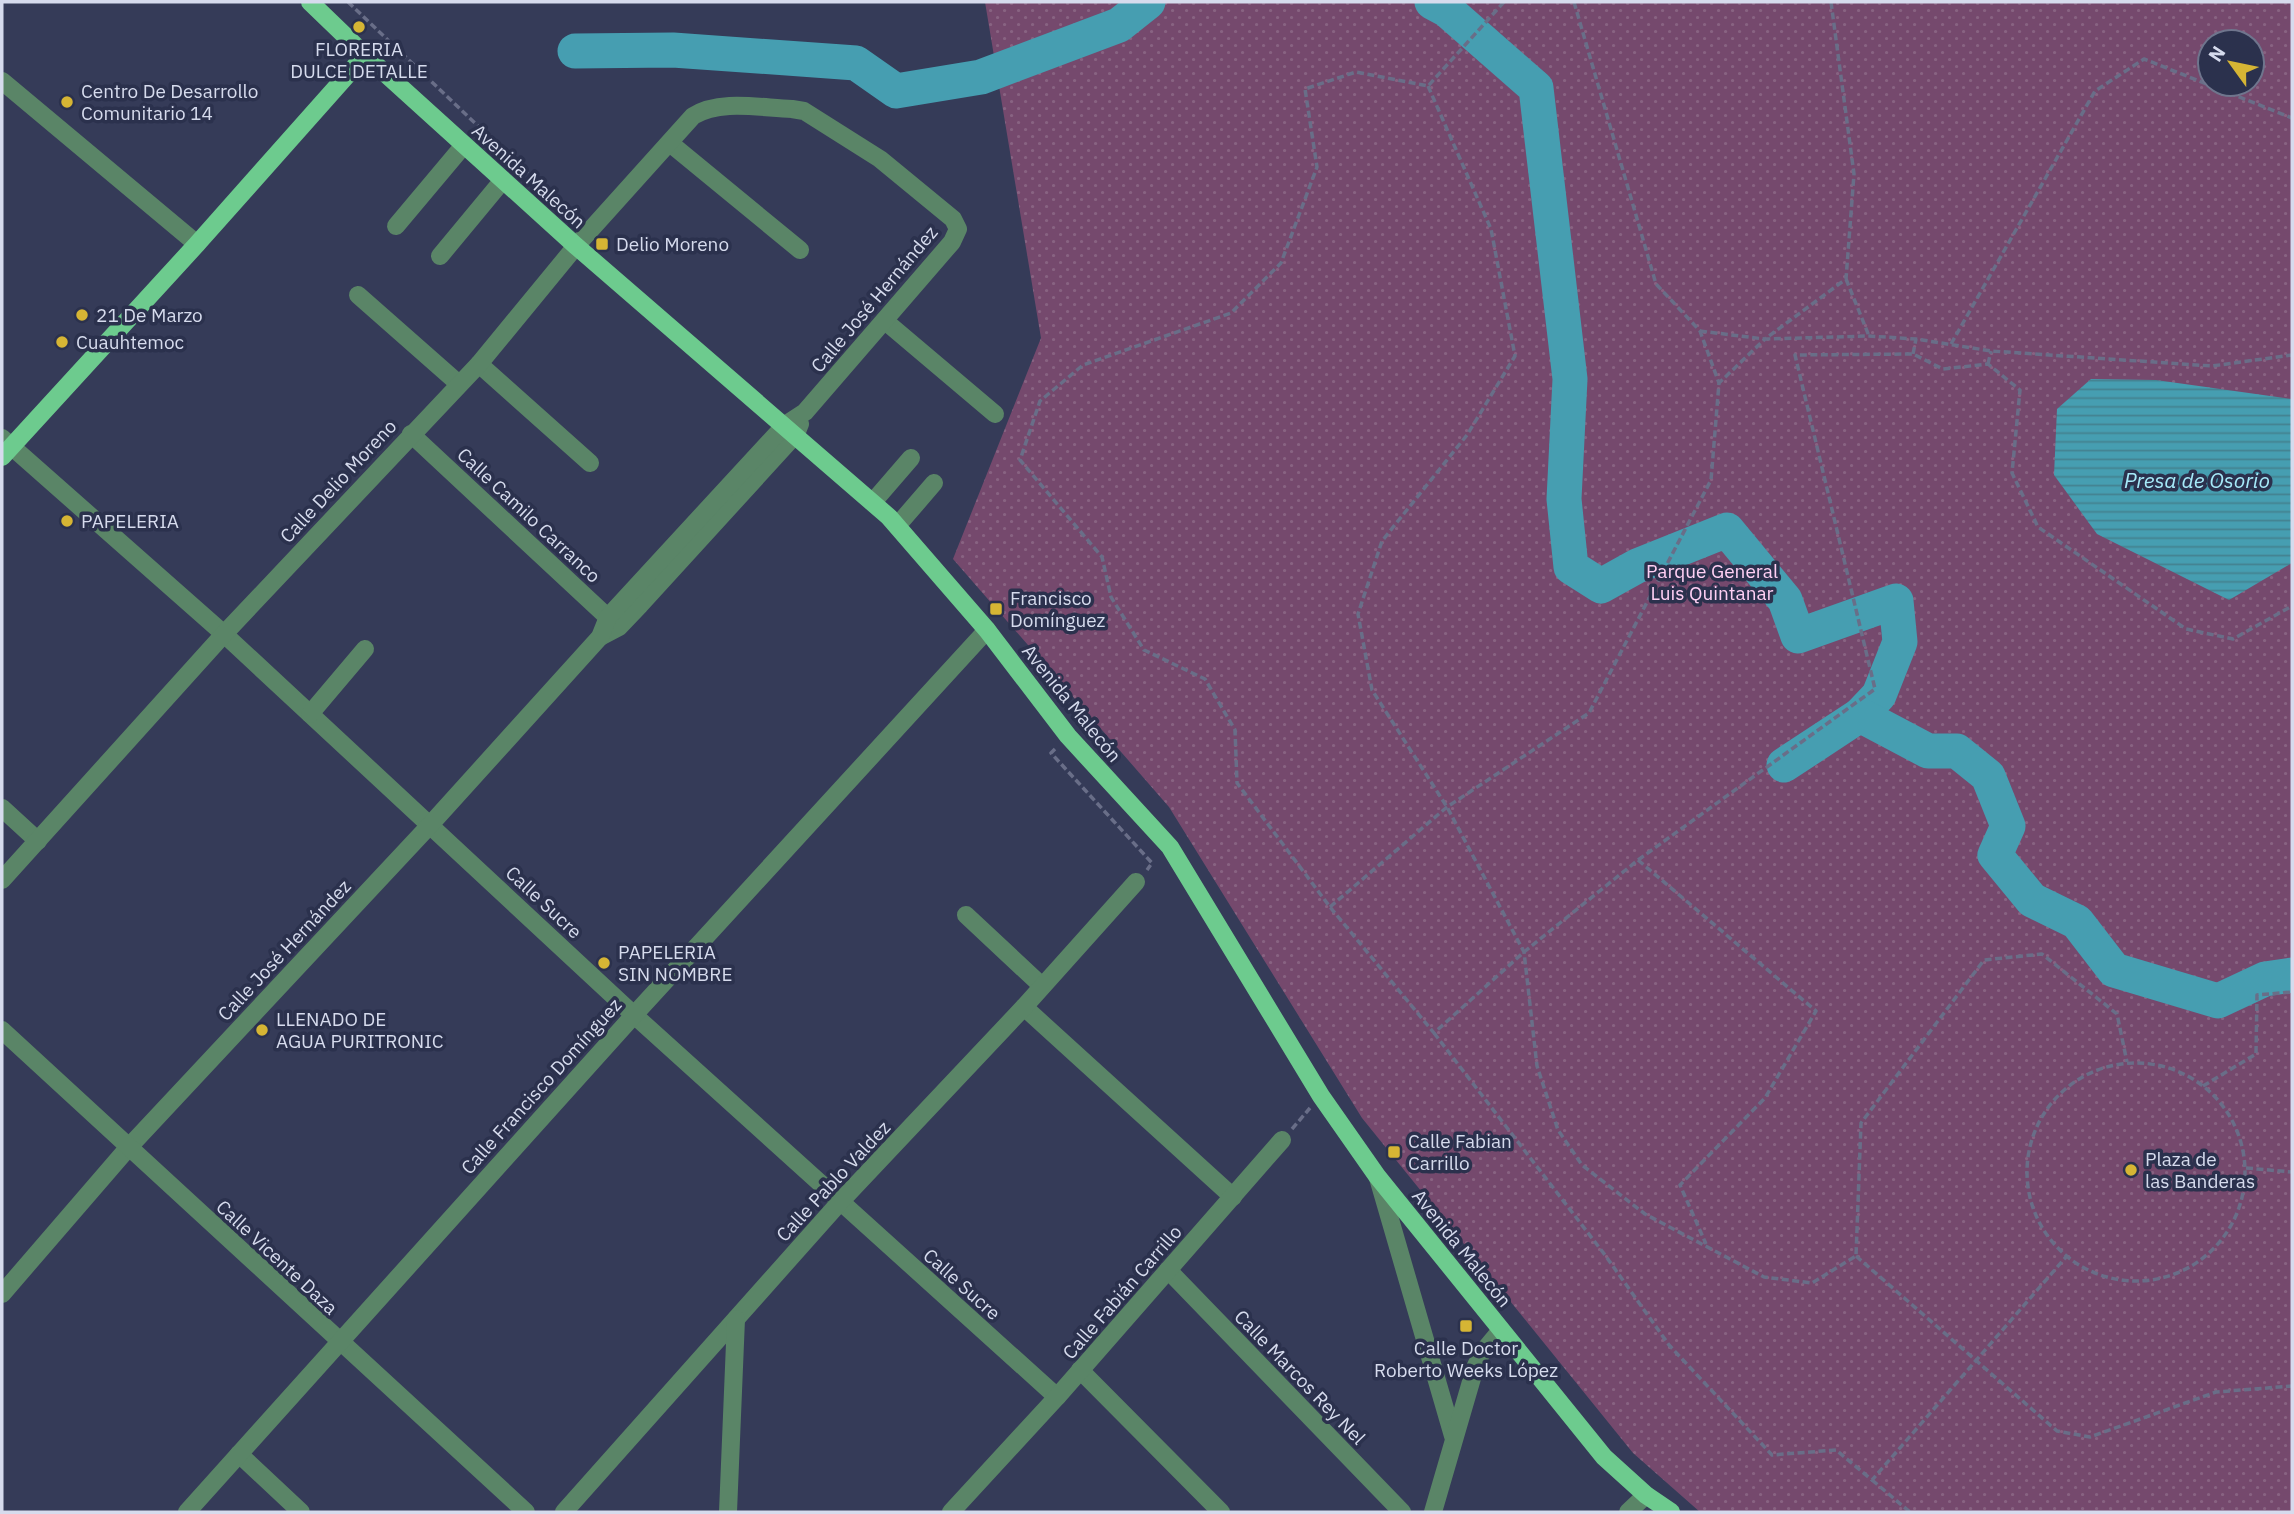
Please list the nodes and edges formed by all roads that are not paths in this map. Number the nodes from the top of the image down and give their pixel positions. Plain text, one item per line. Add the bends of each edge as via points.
1 (317, 5) edge
2 (365, 55) junction
3 (2, 81) edge
4 (671, 144) junction
5 (464, 145) junction
6 (880, 159) joint
7 (503, 180) junction
8 (396, 226) dead end
9 (197, 244) junction
10 (576, 246) junction
11 (800, 250) dead end
12 (440, 256) dead end
13 (358, 295) dead end
14 (885, 321) junction
15 (478, 364) junction
16 (459, 384) junction
17 (995, 414) dead end
18 (791, 430) junction
19 (411, 434) junction
20 (5, 447) edge
21 (911, 458) dead end
22 (590, 463) dead end
23 (934, 483) dead end
24 (873, 502) junction
25 (897, 526) junction
26 (613, 622) junction
27 (987, 630) junction
28 (224, 634) junction
29 (365, 649) dead end
30 (310, 714) junction
31 (2, 808) edge
32 (430, 825) junction
33 (38, 841) junction
34 (2, 880) edge
35 (1136, 882) road end
36 (966, 915) dead end
37 (1042, 986) junction
38 (1024, 1007) junction
39 (634, 1015) junction
40 (2, 1030) edge
41 (1282, 1140) road end
42 (128, 1148) junction
43 (1377, 1176) junction
44 (1233, 1196) junction
45 (841, 1202) junction
46 (1168, 1270) junction
47 (2, 1294) edge
48 (736, 1319) junction
49 (1501, 1330) junction
50 (338, 1342) junction
51 (1080, 1370) junction
52 (1057, 1397) junction
53 (1453, 1436) junction
54 (239, 1454) junction
55 (1646, 1495) junction
56 (187, 1512) edge
57 (301, 1512) edge
58 (526, 1512) edge
59 (564, 1512) edge
60 (728, 1512) edge
61 (951, 1512) edge
62 (1221, 1512) edge
63 (1402, 1512) edge
64 (1433, 1512) edge
65 (1628, 1512) edge
66 (1671, 1512) edge

1 - 2 main road, Avenida Malecón
2 - 5 main road, Avenida Malecón
2 - 9 main road
3 - 9 street
4 - 6 street, Calle Delio Moreno via 693,116 716,106 792,109 804,111
4 - 10 street, Calle Delio Moreno
4 - 11 street
5 - 7 main road, Avenida Malecón
5 - 8 street
6 - 14 street, Calle José Hernández via 953,219 958,229
7 - 10 main road, Avenida Malecón
7 - 12 street
9 - 20 main road
10 - 15 street, Calle Delio Moreno
10 - 18 main road, Avenida Malecón
13 - 16 street
14 - 17 street
14 - 18 street, Calle José Hernández
15 - 16 street, Calle Delio Moreno
15 - 22 street
16 - 19 street, Calle Delio Moreno
18 - 24 main road, Avenida Malecón
18 - 26 street, Calle José Hernández
19 - 26 street, Calle Camilo Carranco
19 - 28 street, Calle Delio Moreno
20 - 28 street, Calle Sucre
21 - 24 street
23 - 25 street
24 - 25 main road, Avenida Malecón
25 - 27 main road, Avenida Malecón
26 - 32 street, Calle José Hernández
27 - 39 street, Calle Francisco Domínguez
27 - 43 main road, Avenida Malecón via 1068,736 1170,846 1321,1096
28 - 30 street, Calle Sucre
28 - 33 street, Calle Delio Moreno
29 - 30 street
30 - 32 street, Calle Sucre
31 - 33 street
32 - 39 street, Calle Sucre
32 - 42 street, Calle José Hernández
33 - 34 street, Calle Delio Moreno
35 - 37 street, Calle Pablo Valdez
36 - 37 street
37 - 38 street, Calle Pablo Valdez
38 - 44 street
38 - 45 street, Calle Pablo Valdez
39 - 45 street, Calle Sucre
39 - 50 street, Calle Francisco Domínguez
40 - 42 street, Calle Vicente Daza
41 - 44 street, Calle Fabián Carrillo
42 - 47 street, Calle José Hernández
42 - 50 street, Calle Vicente Daza
43 - 49 main road, Avenida Malecón
43 - 53 street
44 - 46 street, Calle Fabián Carrillo
45 - 48 street, Calle Pablo Valdez
45 - 52 street, Calle Sucre
46 - 51 street, Calle Fabián Carrillo
46 - 63 street, Calle Marcos Rey Nel
48 - 59 street, Calle Pablo Valdez
48 - 60 street
49 - 53 street via 1481,1353
49 - 55 main road, Avenida Malecón via 1604,1457
50 - 54 street, Calle Francisco Domínguez
50 - 58 street, Calle Vicente Daza
51 - 52 street, Calle Fabián Carrillo
51 - 62 street
52 - 61 street, Calle Fabián Carrillo
53 - 64 street
54 - 56 street, Calle Francisco Domínguez
54 - 57 street
55 - 65 street
55 - 66 main road, Avenida Malecón

